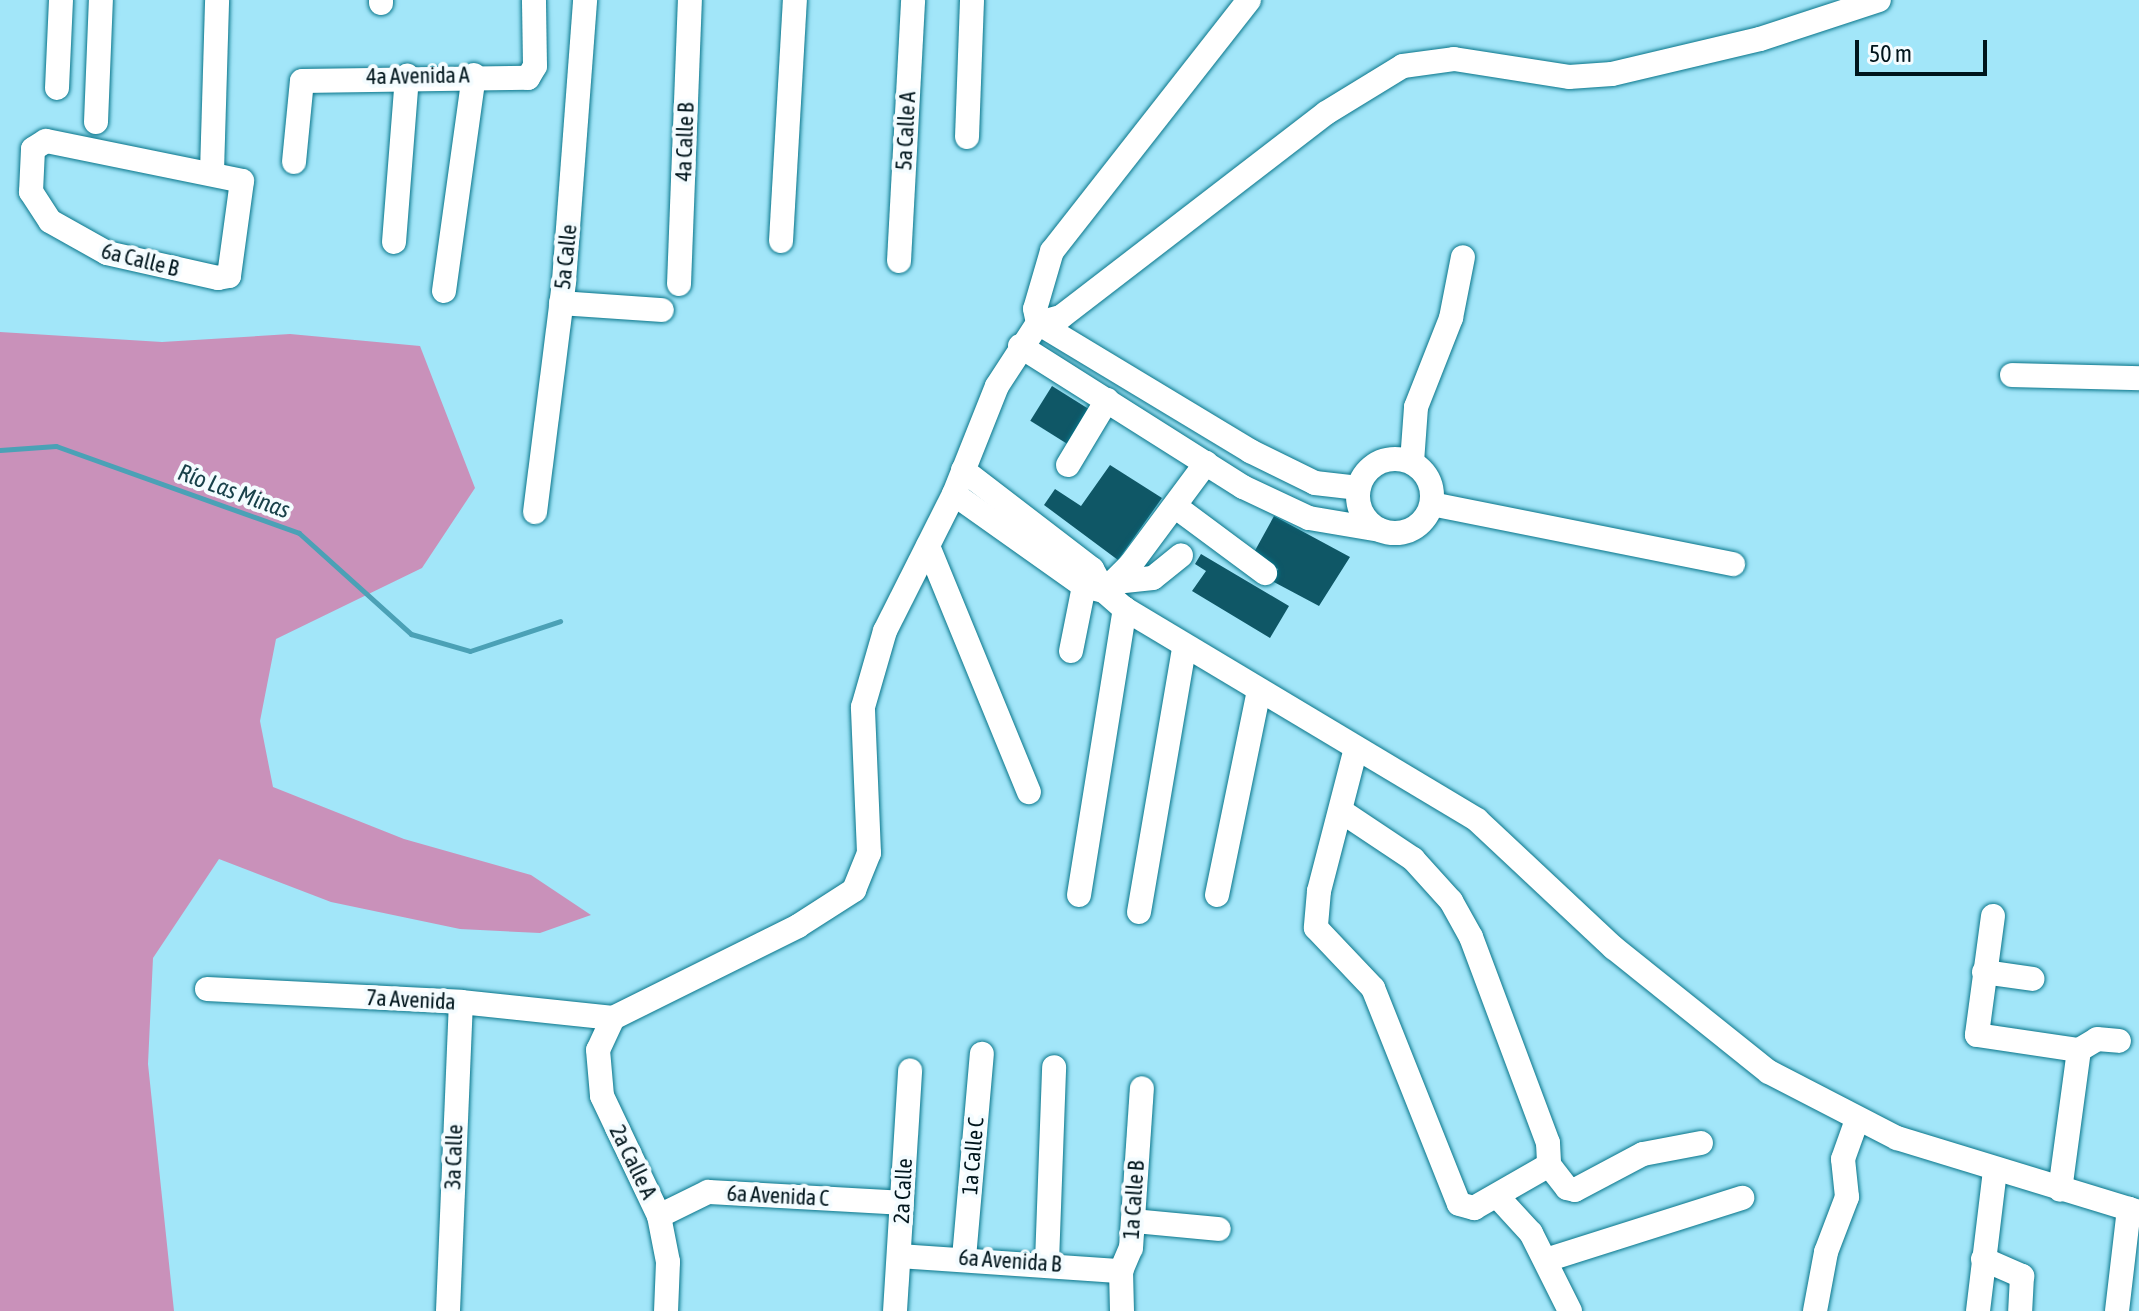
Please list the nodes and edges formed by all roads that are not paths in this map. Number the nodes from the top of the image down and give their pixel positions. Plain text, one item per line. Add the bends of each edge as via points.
1 (61, 0) edge
2 (101, 0) edge
3 (217, 0) edge
4 (534, 0) edge
5 (585, 0) edge
6 (690, 0) edge
7 (795, 0) edge
8 (913, 0) edge
9 (972, 0) edge
10 (1249, 0) edge
11 (1879, 0) edge
12 (474, 75) junction
13 (407, 76) junction
14 (57, 88) dead end
15 (96, 122) dead end
16 (967, 137) dead end
17 (294, 162) dead end
18 (212, 172) junction
19 (781, 241) dead end
20 (394, 242) dead end
21 (1463, 257) dead end
22 (899, 261) dead end
23 (679, 284) dead end
24 (444, 291) dead end
25 (561, 303) junction
26 (662, 310) dead end
27 (1038, 323) junction
28 (1020, 346) junction
29 (2012, 375) dead end
30 (2139, 378) edge
31 (1107, 400) junction
32 (1412, 462) junction
33 (1206, 463) junction
34 (1068, 465) dead end
35 (963, 470) junction
36 (1359, 488) junction
37 (954, 494) junction
38 (1432, 504) junction
39 (1176, 507) junction
40 (535, 512) dead end
41 (984, 514) junction
42 (1380, 530) junction
43 (933, 536) junction
44 (1181, 555) dead end
45 (1733, 564) dead end
46 (1265, 573) dead end
47 (1101, 586) junction
48 (1125, 609) junction
49 (1184, 648) junction
50 (1071, 651) dead end
51 (1259, 690) junction
52 (1356, 748) junction
53 (1029, 792) dead end
54 (1341, 811) junction
55 (1079, 895) dead end
56 (1217, 895) dead end
57 (1139, 912) dead end
58 (1993, 916) dead end
59 (1984, 972) junction
60 (2033, 979) dead end
61 (207, 989) dead end
62 (461, 1002) junction
63 (613, 1018) junction
64 (2119, 1041) dead end
65 (2079, 1050) junction
66 (982, 1054) dead end
67 (1054, 1067) dead end
68 (910, 1070) dead end
69 (1142, 1088) dead end
70 (1857, 1120) junction
71 (1701, 1143) dead end
72 (1549, 1165) junction
73 (1995, 1171) junction
74 (2060, 1190) junction
75 (1497, 1196) junction
76 (1742, 1198) dead end
77 (902, 1203) junction
78 (2134, 1210) edge
79 (659, 1216) junction
80 (1134, 1221) junction
81 (1219, 1229) dead end
82 (899, 1256) junction
83 (964, 1258) junction
84 (1983, 1259) junction
85 (1546, 1260) junction
86 (1047, 1262) junction
87 (1121, 1271) junction
88 (448, 1311) edge
89 (666, 1311) edge
90 (895, 1311) edge
91 (1122, 1311) edge
92 (1570, 1311) edge
93 (1815, 1311) edge
94 (1978, 1311) edge
95 (2020, 1311) edge
96 (2117, 1311) edge

1 - 14 street
2 - 15 street
3 - 18 street
4 - 12 street, 4a Avenida A via 533,74
5 - 25 street, 5a Calle
6 - 23 street, 4a Calle B
7 - 19 street
8 - 22 street, 5a Calle A
9 - 16 street
10 - 27 street via 1186,76 1113,181 1052,251 1037,291
11 - 27 street via 1716,51 1612,74 1569,77 1454,59 1403,66 1335,106 1061,317
12 - 13 street, 4a Avenida A
12 - 24 street
13 - 17 street, 4a Avenida A via 302,81
13 - 20 street
18 - 18 street, 6a Calle B via 242,181 244,192 233,266 229,276 218,278 79,242 50,221 31,192 33,149 46,141
21 - 32 street via 1450,322 1416,407
25 - 26 street
25 - 40 street, 5a Calle
27 - 28 street
27 - 36 street via 1263,458 1315,483
28 - 31 street
28 - 35 street via 997,386
29 - 30 street
31 - 33 street
31 - 34 street
32 - 36 street via 1380,462
32 - 38 street via 1431,484
33 - 39 street
33 - 42 street via 1309,518
35 - 37 street
35 - 47 street via 1092,569
36 - 42 street via 1364,517
37 - 41 street
37 - 43 street
38 - 42 street via 1413,529
38 - 45 street
39 - 46 street
39 - 47 street
41 - 43 street via 970,513
41 - 47 street
43 - 53 street
43 - 63 street via 885,631 863,707 869,853 854,890 798,926
44 - 47 street via 1153,578
47 - 48 street
47 - 50 street
48 - 49 street
48 - 55 street
49 - 51 street
49 - 57 street
51 - 52 street
51 - 56 street
52 - 54 street
52 - 70 street via 1477,820 1614,948 1743,1053
54 - 72 street via 1413,859 1462,917 1548,1143
54 - 75 street via 1319,891 1316,928 1373,988 1454,1196 1469,1209
58 - 59 street
59 - 60 street
59 - 65 street via 1975,1027 1980,1037
61 - 62 street, 7a Avenida
62 - 63 street, 7a Avenida
62 - 88 street, 3a Calle
63 - 79 street, 2a Calle A via 598,1050 602,1096
64 - 65 street via 2097,1039
65 - 74 street
66 - 83 street, 1a Calle C
67 - 86 street
68 - 77 street, 2a Calle
69 - 80 street, 1a Calle B
70 - 73 street
70 - 93 street via 1843,1162 1847,1197 1826,1252
71 - 72 street via 1643,1154 1572,1190
72 - 75 street
73 - 74 street
73 - 84 street
74 - 78 street
75 - 85 street via 1531,1233
76 - 85 street
77 - 79 street, 6a Avenida C via 708,1192
77 - 82 street, 2a Calle
78 - 96 street
79 - 89 street, 2a Calle A via 666,1239
80 - 81 street
80 - 87 street, 1a Calle B
82 - 83 street, 6a Avenida B
82 - 90 street, 2a Calle
83 - 86 street, 6a Avenida B
84 - 94 street
84 - 95 street via 2022,1276
85 - 92 street
86 - 87 street, 6a Avenida B
87 - 91 street, 1a Calle B

